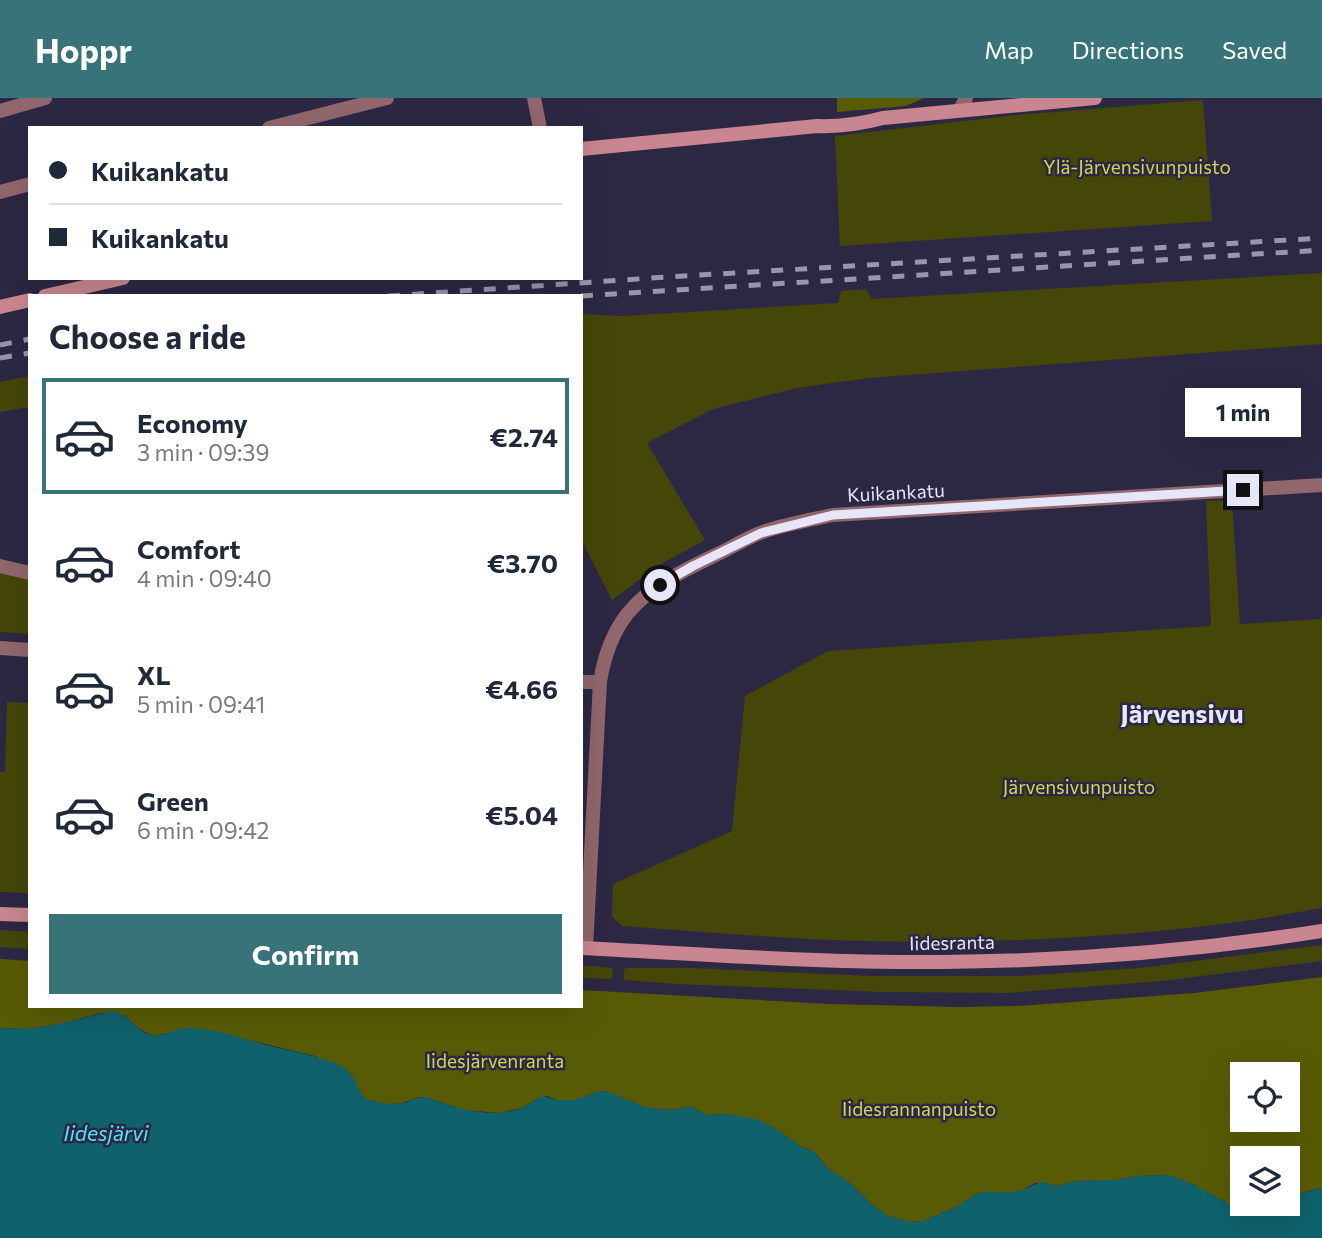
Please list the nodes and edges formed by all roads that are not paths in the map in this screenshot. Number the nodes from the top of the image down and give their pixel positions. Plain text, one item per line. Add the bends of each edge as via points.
1 (45, 98) edge
2 (387, 98) edge
3 (534, 98) edge
4 (1095, 98) edge
5 (963, 104) edge
6 (0, 111) edge
7 (277, 126) edge
8 (540, 126) edge
9 (583, 149) edge
10 (28, 185) edge
11 (0, 192) edge
12 (114, 280) edge
13 (54, 294) edge
14 (28, 300) edge
15 (0, 307) edge
16 (1322, 485) edge
17 (0, 566) edge
18 (28, 573) edge
19 (0, 648) edge
20 (28, 650) edge
21 (583, 682) edge
22 (600, 682) junction
23 (0, 914) edge
24 (28, 915) edge
25 (1322, 931) edge
26 (584, 948) edge

1 - 6 street
2 - 7 street
3 - 8 street
4 - 5 main road
5 - 9 main road via 844,126
10 - 11 street
12 - 13 main road
14 - 15 main road
16 - 22 street, Kuikankatu via 833,515 761,533 643,597 609,646
17 - 18 street
19 - 20 street
21 - 22 street
22 - 26 street, Kuikankatu
23 - 24 main road
25 - 26 main road, Iidesranta via 1145,953 943,962

